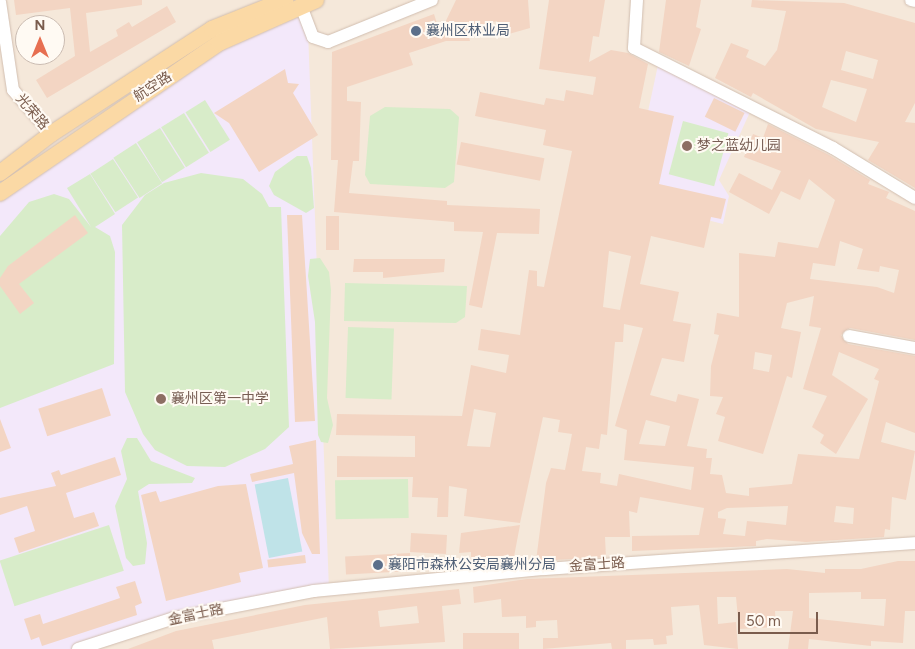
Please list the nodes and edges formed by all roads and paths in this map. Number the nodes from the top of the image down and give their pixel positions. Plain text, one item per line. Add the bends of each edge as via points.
1 (285, 0) edge
2 (432, 0) edge
3 (637, 0) edge
4 (911, 0) edge
5 (915, 1) edge
6 (0, 2) edge
7 (309, 3) edge
8 (418, 3) edge
9 (51, 134) junction
10 (0, 173) edge
11 (0, 193) edge
12 (915, 198) edge
13 (849, 336) dead end
14 (915, 348) edge
15 (915, 543) edge
16 (78, 649) edge

1 - 9 main road, 航空路 via 212,29
2 - 8 street
3 - 12 street via 632,35 634,48 834,148
4 - 5 street
6 - 9 street, 光荣路 via 13,90
7 - 8 street via 313,37 328,42
7 - 11 main road, 航空路 via 219,43
9 - 10 main road, 航空路
13 - 14 street
15 - 16 street, 金富士路 via 544,569 314,591 174,618

